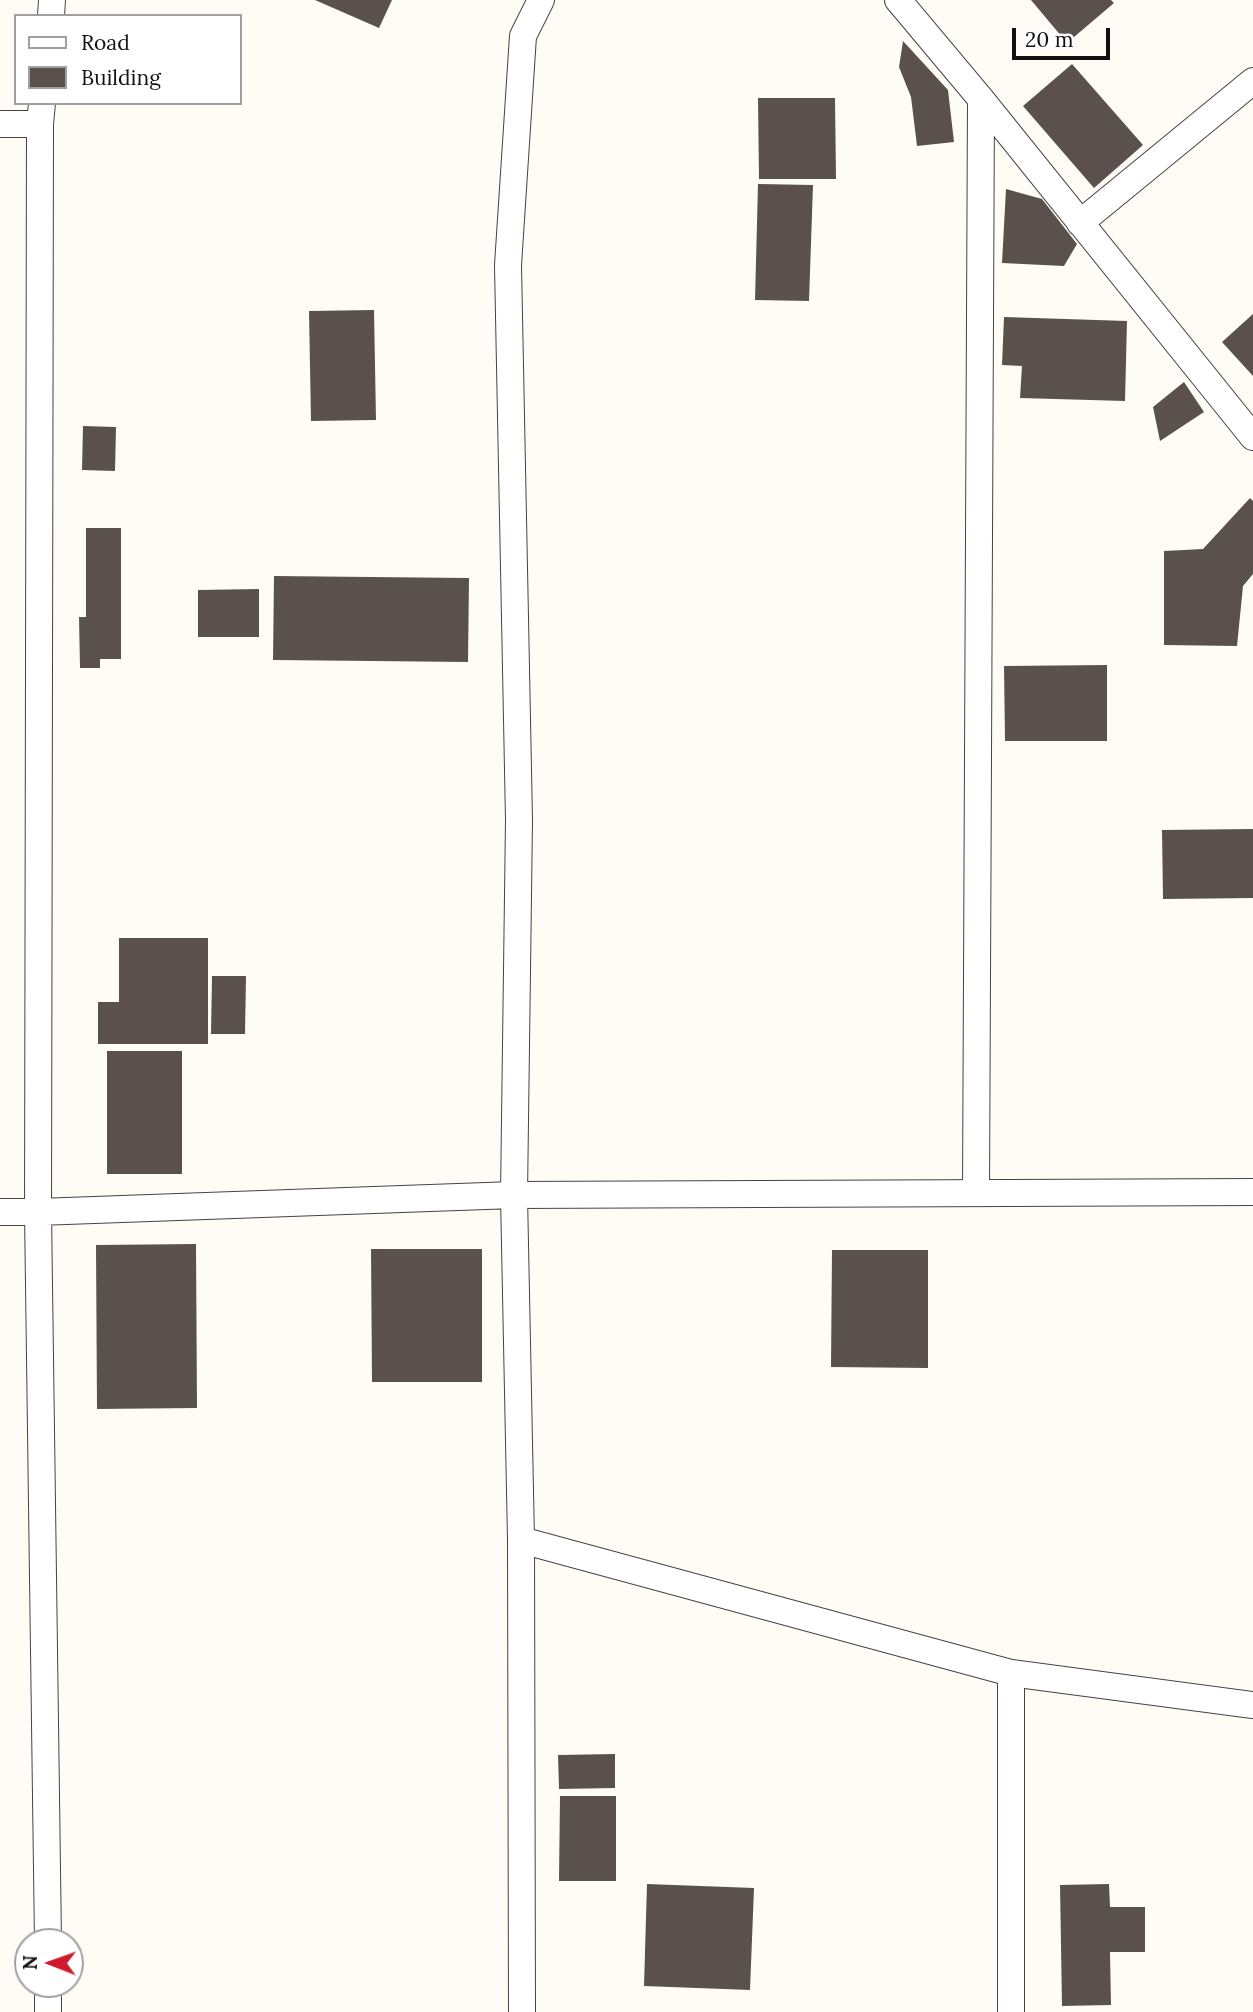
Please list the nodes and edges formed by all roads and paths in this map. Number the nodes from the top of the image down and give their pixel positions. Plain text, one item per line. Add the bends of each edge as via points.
1 (541, 0) edge
2 (908, 3) edge
3 (1253, 81) edge
4 (981, 99) junction
5 (41, 113) edge
6 (0, 124) edge
7 (1080, 223) junction
8 (1253, 437) edge
9 (1253, 1192) edge
10 (976, 1193) junction
11 (514, 1195) junction
12 (0, 1212) edge
13 (38, 1212) junction
14 (521, 1540) junction
15 (1011, 1673) junction
16 (1253, 1705) edge
17 (48, 1928) edge
18 (522, 2012) edge
19 (1011, 2012) edge

1 - 11 street via 523,36 508,265 519,820
2 - 4 street
3 - 7 street
4 - 7 street
4 - 10 street
5 - 6 street
5 - 13 street
7 - 8 street
9 - 10 street
10 - 11 street
11 - 13 street
11 - 14 street
12 - 13 street
13 - 17 street
14 - 15 street
14 - 18 street
15 - 16 street
15 - 19 street

